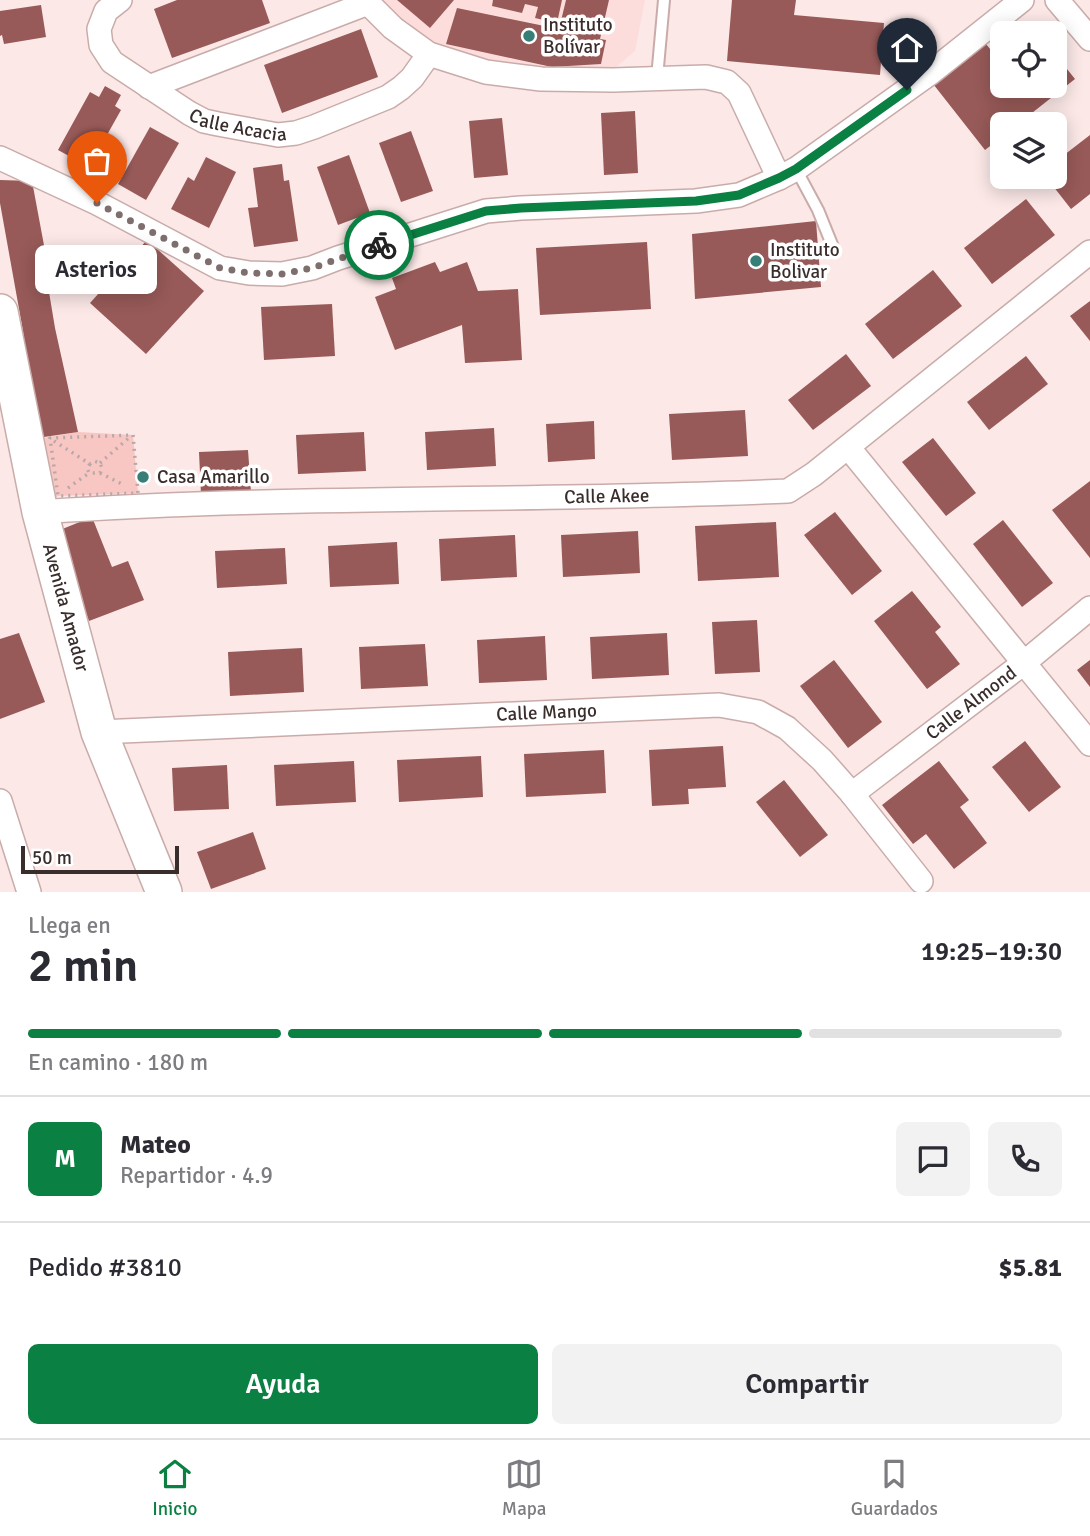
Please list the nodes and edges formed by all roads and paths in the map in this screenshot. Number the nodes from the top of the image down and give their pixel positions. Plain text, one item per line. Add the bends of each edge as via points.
1 (120, 0) edge
2 (664, 0) edge
3 (1022, 0) edge
4 (1057, 0) edge
5 (367, 1) edge
6 (1090, 39) edge
7 (429, 54) junction
8 (657, 78) junction
9 (149, 86) junction
10 (0, 158) edge
11 (787, 173) junction
12 (833, 247) dead end
13 (1090, 252) edge
14 (0, 312) edge
15 (133, 435) junction
16 (50, 438) junction
17 (848, 447) junction
18 (100, 463) junction
19 (90, 464) junction
20 (89, 473) junction
21 (100, 473) junction
22 (138, 493) junction
23 (49, 504) junction
24 (1090, 608) edge
25 (1025, 663) junction
26 (99, 732) junction
27 (1090, 744) edge
28 (852, 794) junction
29 (0, 802) edge
30 (921, 881) dead end
31 (29, 892) edge
32 (164, 892) edge

1 - 9 street, Calle Acacia via 106,11 99,29 101,46 112,62
2 - 8 lane
3 - 11 street via 929,74
4 - 6 street
5 - 7 street via 393,28
5 - 9 street
7 - 8 street via 486,72 541,79
7 - 9 street, Calle Acacia via 412,78 388,97 296,133 278,135 204,121
8 - 11 street via 706,77 727,82 740,93
10 - 11 street via 220,268 282,274 486,211 696,201 739,195
11 - 12 lane via 818,210
13 - 17 street, Calle Akee
14 - 23 main road, Avenida Amador
15 - 16 path
15 - 18 path
15 - 22 path
16 - 19 path
16 - 23 path
17 - 23 street, Calle Akee via 788,491 96,507
17 - 25 street
18 - 19 path
18 - 21 path
19 - 20 path
20 - 21 path
20 - 23 path
21 - 22 path
22 - 23 path
23 - 26 main road, Avenida Amador
24 - 25 street, Calle Almond
25 - 27 street
25 - 28 street, Calle Almond
26 - 28 street, Calle Mango via 719,705 758,712 787,727
26 - 32 main road, Avenida Amador
28 - 30 street, Calle Mango
29 - 31 street

